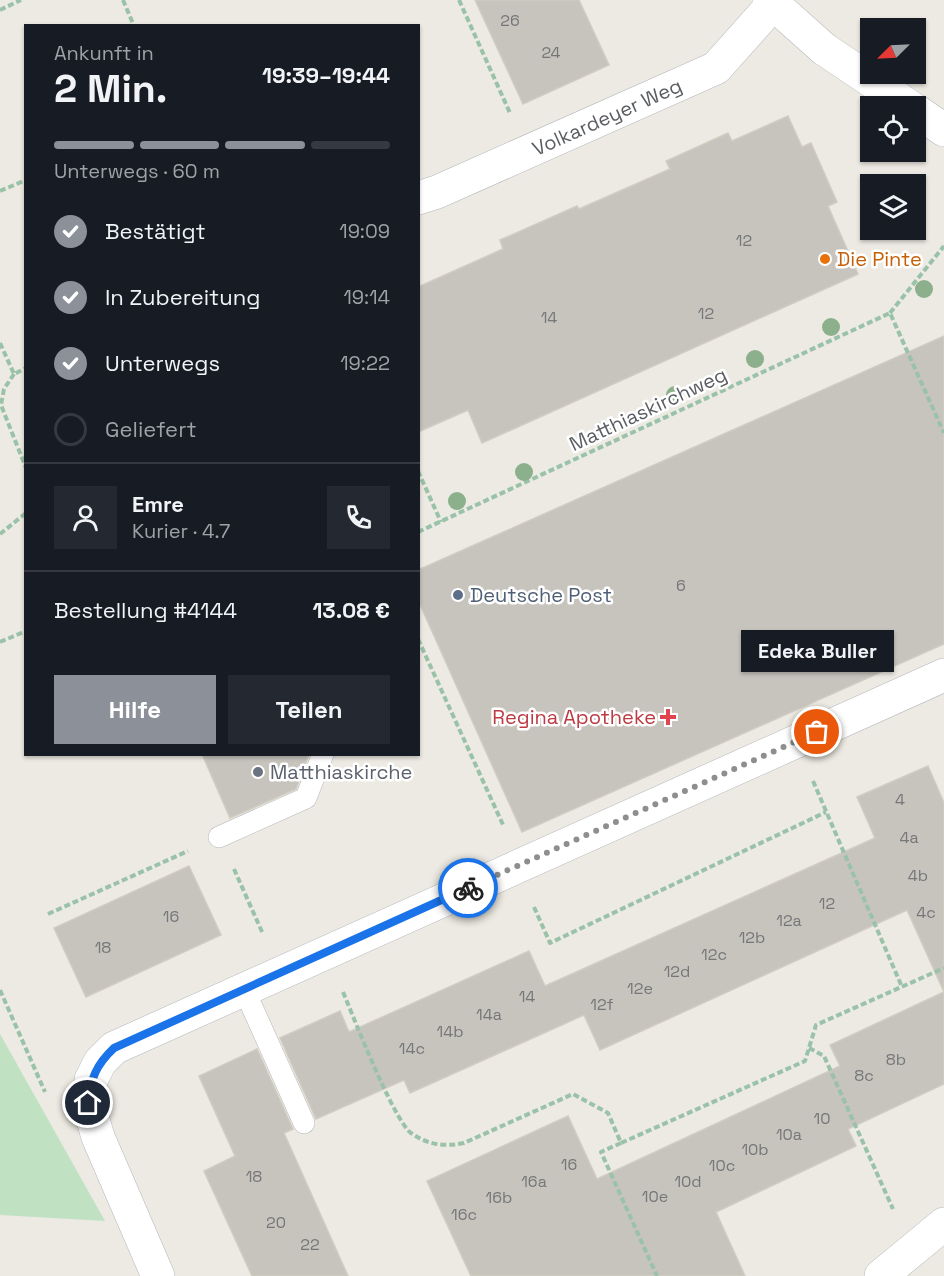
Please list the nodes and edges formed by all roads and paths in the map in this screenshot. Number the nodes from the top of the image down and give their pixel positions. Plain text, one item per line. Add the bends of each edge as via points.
1 (21, 0) edge
2 (123, 0) edge
3 (459, 0) edge
4 (771, 2) edge
5 (0, 10) edge
6 (133, 24) edge
7 (894, 96) edge
8 (926, 118) edge
9 (944, 130) edge
10 (528, 152) junction
11 (24, 181) edge
12 (0, 191) edge
13 (420, 197) edge
14 (944, 246) edge
15 (890, 313) junction
16 (0, 343) edge
17 (24, 369) edge
18 (14, 374) junction
19 (944, 433) edge
20 (24, 463) edge
21 (420, 475) edge
22 (24, 515) edge
23 (441, 522) junction
24 (420, 531) edge
25 (0, 534) edge
26 (24, 632) edge
27 (0, 642) edge
28 (420, 643) edge
29 (944, 675) edge
30 (796, 742) junction
31 (322, 756) edge
32 (826, 812) junction
33 (219, 837) junction
34 (521, 864) junction
35 (523, 910) dead end
36 (48, 914) dead end
37 (325, 953) junction
38 (944, 968) edge
39 (281, 972) junction
40 (902, 987) junction
41 (244, 989) junction
42 (0, 990) edge
43 (809, 1048) junction
44 (88, 1103) junction
45 (304, 1123) dead end
46 (621, 1143) junction
47 (944, 1224) edge
48 (911, 1251) junction
49 (158, 1276) edge
50 (657, 1276) edge
51 (881, 1276) edge

1 - 5 path
2 - 6 path
3 - 10 path
4 - 7 street, Volkardeyer Weg via 824,49
4 - 10 street, Volkardeyer Weg via 716,68
8 - 9 street
10 - 13 street, Volkardeyer Weg
11 - 12 path
14 - 15 path, Matthiaskirchweg
15 - 19 path
15 - 23 path, Matthiaskirchweg
16 - 18 path
17 - 18 path
18 - 20 path via 4,389 2,405
21 - 23 path
22 - 25 path
23 - 24 path, Matthiaskirchweg
26 - 27 path
28 - 34 path
29 - 30 street
30 - 32 path
30 - 34 street
31 - 33 lane via 306,798
32 - 35 path via 550,943 534,906
32 - 40 path
33 - 36 path
33 - 39 path
34 - 37 street
37 - 39 street
37 - 46 path via 395,1110 410,1132 445,1147 464,1143 573,1094 608,1113
38 - 40 path
39 - 41 street
40 - 43 path via 816,1025
41 - 44 street via 114,1048 100,1062 91,1080
41 - 45 lane
42 - 44 path via 46,1095
43 - 46 path via 805,1061
43 - 48 path via 824,1056
44 - 49 street via 98,1137
46 - 50 path via 602,1152
47 - 48 street
48 - 51 street

